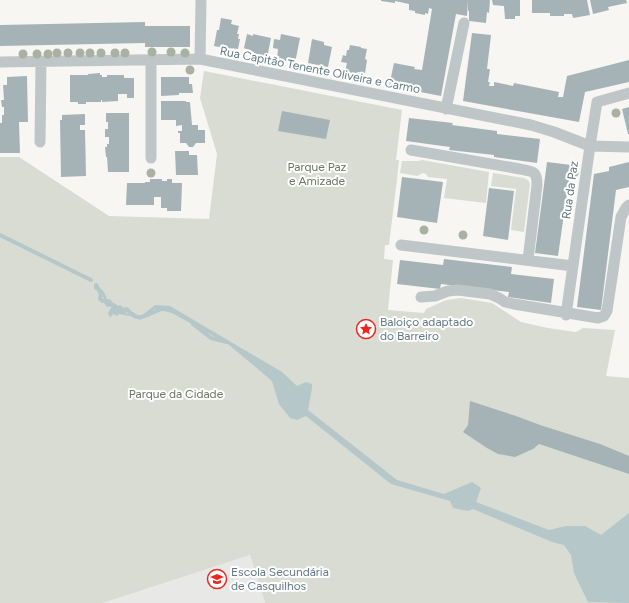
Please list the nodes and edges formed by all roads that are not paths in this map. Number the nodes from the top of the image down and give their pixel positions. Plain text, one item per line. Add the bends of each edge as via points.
1 (201, 0) edge
2 (464, 23) dead end
3 (200, 59) junction
4 (151, 60) junction
5 (41, 61) junction
6 (0, 62) edge
7 (629, 93) edge
8 (446, 109) junction
9 (40, 142) dead end
10 (590, 146) junction
11 (629, 148) edge
12 (412, 150) dead end
13 (151, 158) dead end
14 (629, 205) edge
15 (401, 245) dead end
16 (528, 260) junction
17 (573, 266) junction
18 (421, 297) dead end
19 (566, 314) junction

1 - 3 street
2 - 8 street
3 - 4 street, Rua Capitão Tenente Oliveira e Carmo
3 - 8 street, Rua Capitão Tenente Oliveira e Carmo
4 - 5 street, Rua Capitão Tenente Oliveira e Carmo
4 - 13 street
5 - 6 street, Rua Capitão Tenente Oliveira e Carmo
5 - 9 street
7 - 10 street, Rua da Paz via 597,102
8 - 10 street, Rua Capitão Tenente Oliveira e Carmo via 531,126
10 - 11 street, Rua Capitão Tenente Oliveira e Carmo
10 - 17 street, Rua da Paz
12 - 16 street via 534,172 537,177
14 - 19 street via 621,217 607,311 604,316 598,318
15 - 16 street
16 - 17 street
17 - 19 street, Rua da Paz
18 - 19 street via 458,290 490,294 506,302

